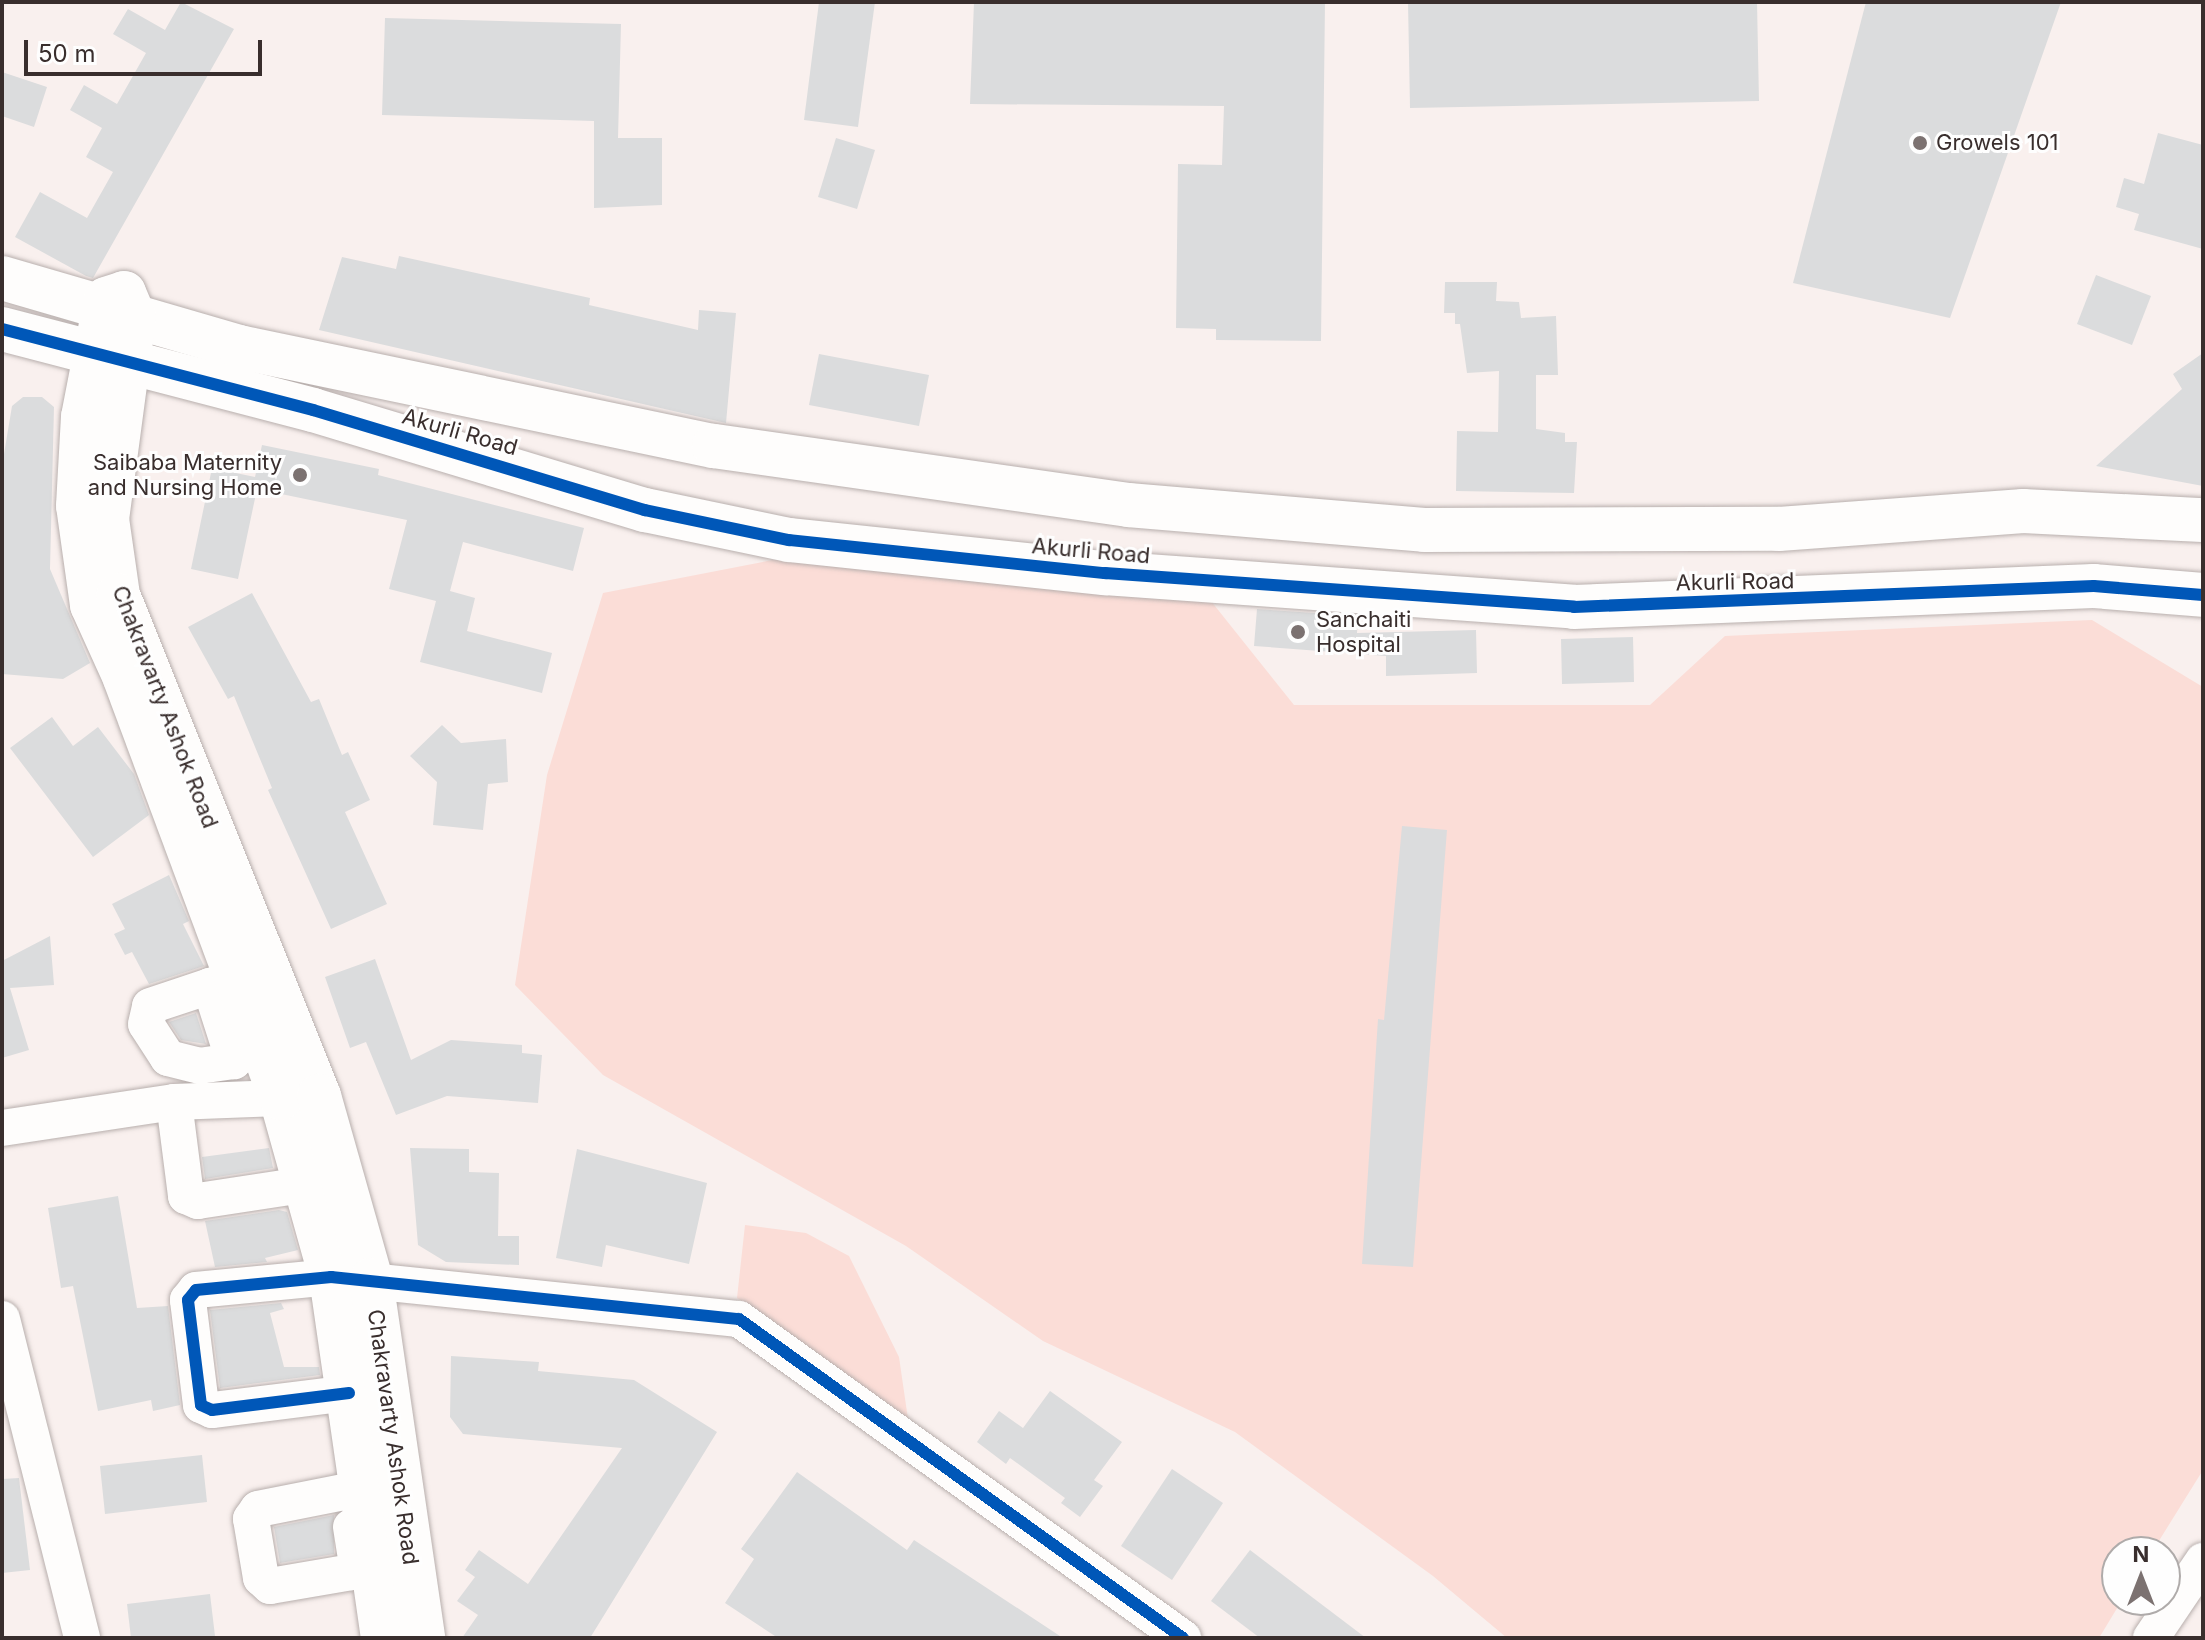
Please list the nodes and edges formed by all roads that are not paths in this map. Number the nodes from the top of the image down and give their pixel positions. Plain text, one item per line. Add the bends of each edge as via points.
1 (2, 278) edge
2 (119, 313) junction
3 (2, 329) edge
4 (112, 359) junction
5 (2203, 520) edge
6 (2203, 595) edge
7 (126, 648) junction
8 (223, 982) junction
9 (189, 1064) junction
10 (300, 1097) junction
11 (183, 1102) junction
12 (2, 1128) edge
13 (303, 1185) junction
14 (351, 1278) junction
15 (2, 1319) edge
16 (349, 1393) junction
17 (2203, 1561) edge
18 (82, 1638) edge
19 (383, 1638) edge
20 (423, 1638) edge
21 (1183, 1638) edge
22 (2151, 1638) edge

1 - 2 street, Akurli Road
2 - 4 street, Chakravarty Ashok Road
2 - 5 street, Akurli Road via 239,347 714,446 1128,505 1424,530 1779,529 2023,511
3 - 4 street, Akurli Road
4 - 6 street, Akurli Road via 313,410 645,510 789,540 1105,573 1574,607 2094,586
4 - 7 street, Chakravarty Ashok Road via 83,417 78,506 92,605
7 - 8 street, Chakravarty Ashok Road
7 - 10 street, Chakravarty Ashok Road
8 - 9 street via 234,1061
8 - 9 street via 150,1006 145,1014 158,1047 168,1058
8 - 10 street, Chakravarty Ashok Road
9 - 11 street
10 - 11 street
10 - 13 street, Chakravarty Ashok Road
10 - 14 street, Chakravarty Ashok Road
11 - 12 street
11 - 13 street via 186,1196 198,1201
13 - 14 street, Chakravarty Ashok Road
14 - 16 street, Chakravarty Ashok Road
14 - 16 street via 196,1290 188,1300 201,1405 212,1410
14 - 20 street, Chakravarty Ashok Road
14 - 21 street via 739,1319
15 - 18 street
16 - 19 street, Chakravarty Ashok Road via 355,1491
17 - 22 street

